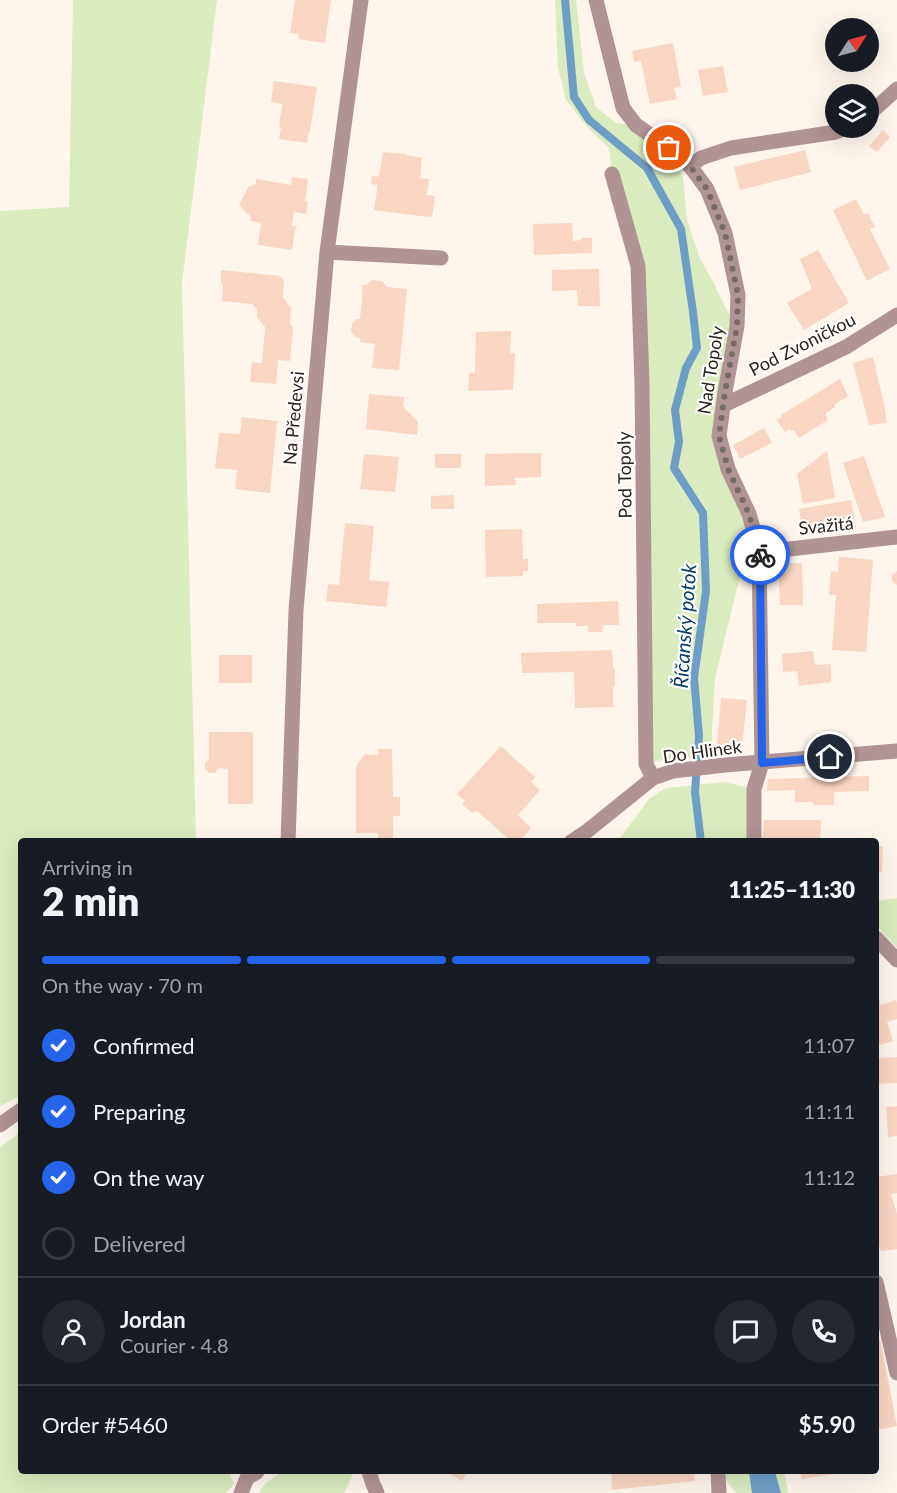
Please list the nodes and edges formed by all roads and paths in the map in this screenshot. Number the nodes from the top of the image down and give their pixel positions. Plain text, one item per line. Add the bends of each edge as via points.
1 (361, 0) edge
2 (596, 0) edge
3 (897, 89) edge
4 (879, 105) edge
5 (825, 134) edge
6 (690, 166) junction
7 (612, 174) dead end
8 (327, 252) junction
9 (441, 258) dead end
10 (897, 315) edge
11 (724, 405) junction
12 (897, 537) edge
13 (759, 550) junction
14 (897, 751) edge
15 (762, 763) junction
16 (653, 778) junction
17 (587, 837) edge
18 (288, 838) edge
19 (754, 838) edge
20 (879, 941) edge
21 (897, 960) edge
22 (18, 1112) edge
23 (0, 1125) edge
24 (879, 1295) edge
25 (897, 1373) edge
26 (254, 1474) edge
27 (370, 1474) edge
28 (718, 1474) edge
29 (242, 1493) edge
30 (377, 1493) edge
31 (719, 1493) edge

1 - 8 street, Na Předevsi
2 - 6 street, Nad Topoly via 623,108 636,125
3 - 4 street
5 - 6 street via 731,148
6 - 11 street, Nad Topoly via 707,189 725,233 738,295
7 - 16 street, Pod Topoly via 638,266 646,764
8 - 9 street
8 - 18 street, Na Předevsi via 296,610
10 - 11 street, Pod Zvoničkou via 846,347
11 - 13 street, Nad Topoly via 719,436
12 - 13 street, Svažitá
13 - 15 street, Nad Topoly
14 - 15 street, Do Hlinek
15 - 16 street, Do Hlinek via 674,771
15 - 19 street, Nad Topoly via 754,789
16 - 17 street, Do Hlinek
20 - 21 street
22 - 23 street
24 - 25 street
26 - 29 street via 247,1478
27 - 30 street
28 - 31 street

